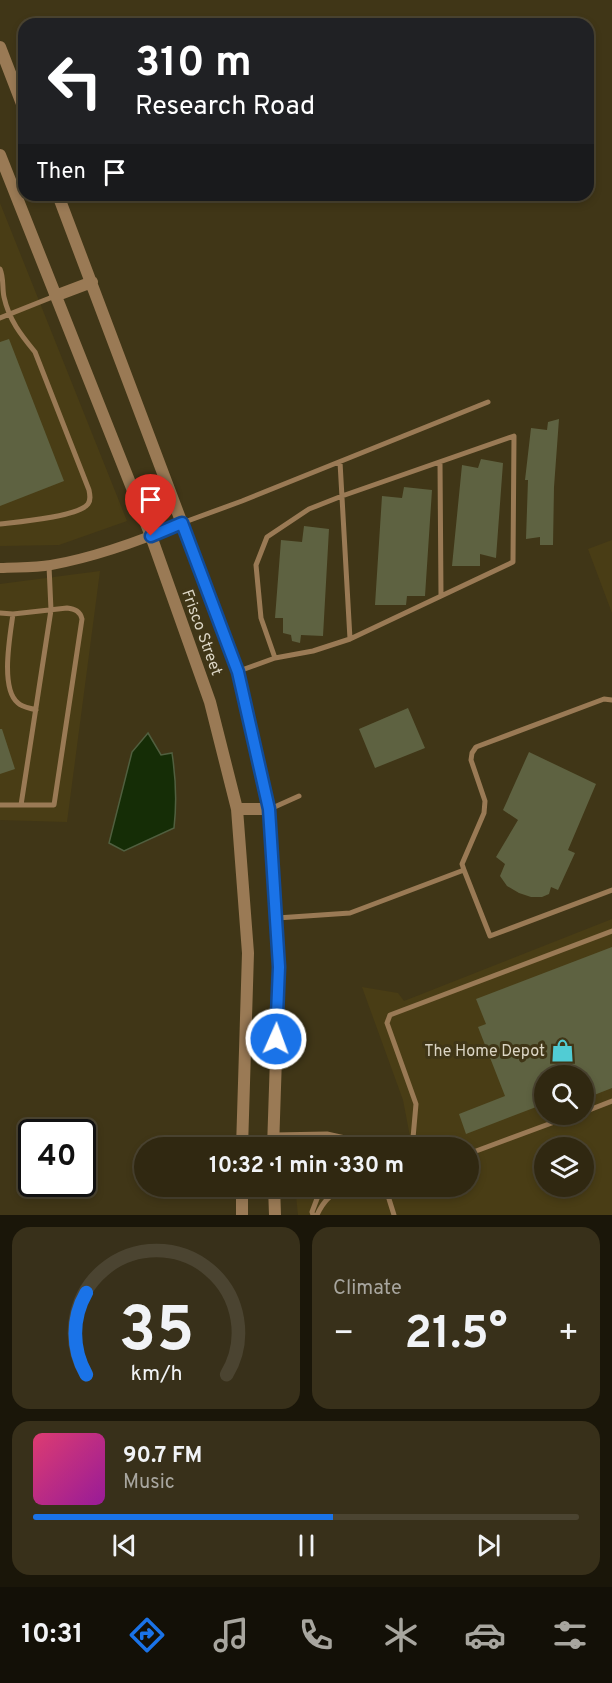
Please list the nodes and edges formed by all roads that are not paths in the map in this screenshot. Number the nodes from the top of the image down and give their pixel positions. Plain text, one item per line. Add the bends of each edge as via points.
1 (0, 47) edge
2 (18, 94) edge
3 (0, 155) edge
4 (60, 201) edge
5 (0, 268) edge
6 (92, 282) junction
7 (2, 290) edge
8 (55, 296) junction
9 (9, 314) junction
10 (0, 318) edge
11 (488, 402) dead end
12 (340, 462) junction
13 (440, 462) junction
14 (342, 496) junction
15 (182, 523) junction
16 (0, 524) edge
17 (151, 536) junction
18 (48, 566) junction
19 (0, 568) edge
20 (441, 596) junction
21 (51, 610) junction
22 (0, 613) edge
23 (13, 615) junction
24 (350, 639) junction
25 (275, 658) junction
26 (238, 672) junction
27 (612, 700) edge
28 (36, 710) junction
29 (299, 796) dead end
30 (0, 805) edge
31 (21, 805) junction
32 (237, 809) junction
33 (269, 809) junction
34 (464, 870) junction
35 (612, 890) edge
36 (276, 918) junction
37 (612, 932) edge
38 (612, 1101) edge
39 (594, 1108) edge
40 (546, 1125) edge
41 (242, 1137) edge
42 (273, 1137) edge
43 (304, 1137) edge
44 (340, 1137) edge
45 (413, 1137) edge
46 (479, 1150) edge
47 (242, 1197) edge
48 (274, 1197) edge
49 (318, 1197) edge
50 (328, 1197) edge
51 (389, 1197) edge
52 (242, 1215) edge
53 (275, 1215) edge
54 (315, 1215) edge
55 (394, 1215) edge

1 - 2 street
3 - 8 street, Frisco Street
4 - 6 street, Frisco Street
5 - 7 lane
6 - 8 street
6 - 15 street, Frisco Street
7 - 9 lane
8 - 9 lane
8 - 17 street, Frisco Street
9 - 10 lane
9 - 16 lane via 19,334 35,352 90,498 74,512
11 - 12 lane
12 - 14 lane
12 - 15 lane
13 - 14 lane
13 - 20 lane
13 - 20 lane via 514,436 513,562
14 - 24 lane
14 - 25 lane via 309,509 267,537 256,565 261,618
15 - 17 street
15 - 26 street, Frisco Street
17 - 18 street
17 - 32 street, Frisco Street via 210,702
18 - 19 street
18 - 21 lane
20 - 24 lane
21 - 23 lane
21 - 28 lane
21 - 31 lane via 73,609 80,613 82,627 54,805
22 - 23 lane
23 - 28 lane via 6,676 9,691 19,705
24 - 25 lane
25 - 26 lane
26 - 33 street, Frisco Street
27 - 34 lane via 604,699 476,747 471,760 485,801 484,813 462,864
28 - 31 lane
29 - 33 lane
30 - 31 lane
32 - 33 street
32 - 41 street, Frisco Street via 248,953
33 - 36 street, Frisco Street
34 - 35 lane via 490,936
34 - 36 lane via 350,913
36 - 42 street, Frisco Street via 279,967
37 - 45 lane via 390,1015 387,1023 416,1104
38 - 39 lane
40 - 46 lane
43 - 44 lane via 327,1134
47 - 52 street
48 - 53 street
49 - 54 lane via 312,1212
50 - 54 lane
51 - 55 lane

